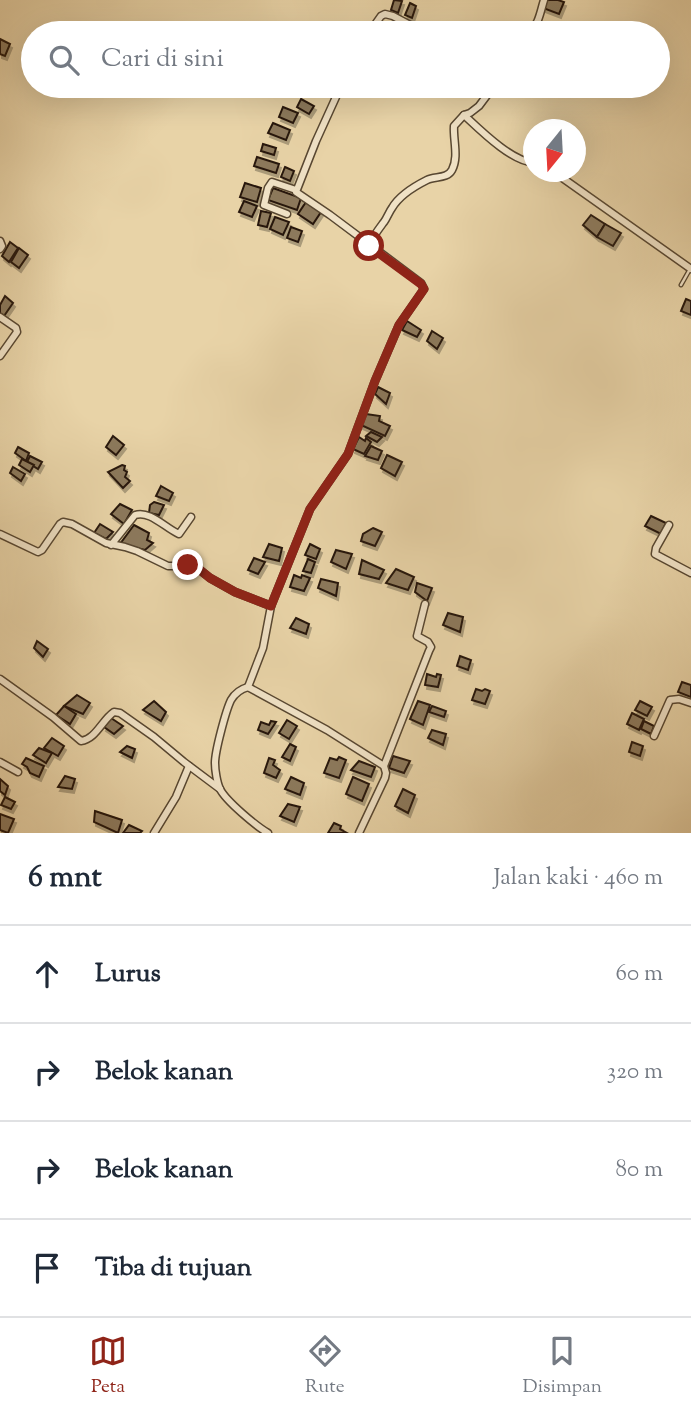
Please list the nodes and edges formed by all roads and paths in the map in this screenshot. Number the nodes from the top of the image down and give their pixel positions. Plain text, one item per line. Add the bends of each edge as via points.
1 (544, 0) edge
2 (377, 21) edge
3 (402, 21) edge
4 (538, 21) edge
5 (336, 98) edge
6 (486, 98) edge
7 (464, 115) junction
8 (523, 161) edge
9 (569, 182) edge
10 (296, 190) junction
11 (287, 214) dead end
12 (0, 241) edge
13 (369, 246) junction
14 (0, 249) edge
15 (691, 269) edge
16 (681, 285) dead end
17 (0, 317) edge
18 (0, 356) edge
19 (191, 517) dead end
20 (669, 526) dead end
21 (0, 534) edge
22 (111, 545) junction
23 (691, 573) edge
24 (425, 604) dead end
25 (271, 606) junction
26 (0, 679) edge
27 (248, 687) junction
28 (691, 703) edge
29 (654, 736) dead end
30 (0, 762) edge
31 (189, 766) junction
32 (384, 766) junction
33 (18, 772) dead end
34 (220, 789) junction
35 (154, 833) edge
36 (268, 833) edge
37 (359, 833) edge

1 - 4 street
2 - 3 street via 385,14
5 - 10 street
6 - 7 street
7 - 8 street
7 - 13 street via 454,127 450,173 428,179 402,197
9 - 15 street
10 - 11 street via 272,182 268,188 264,205
10 - 13 street
12 - 14 street
13 - 25 street via 424,289 399,325 348,454 310,509
15 - 16 lane
17 - 18 street via 17,332
19 - 22 street via 179,534 147,515 135,515
20 - 23 street via 655,554
21 - 22 street via 38,552 63,522
22 - 25 street via 168,566 195,566 235,592
24 - 32 street via 417,636 430,644 429,652
25 - 27 street via 263,648
26 - 31 street via 81,741 90,738 108,716 120,713
27 - 32 street
27 - 34 street via 231,700 221,735 215,760
28 - 29 street via 670,700
30 - 33 street
31 - 34 street
31 - 35 street
32 - 37 street via 385,778
34 - 36 street

